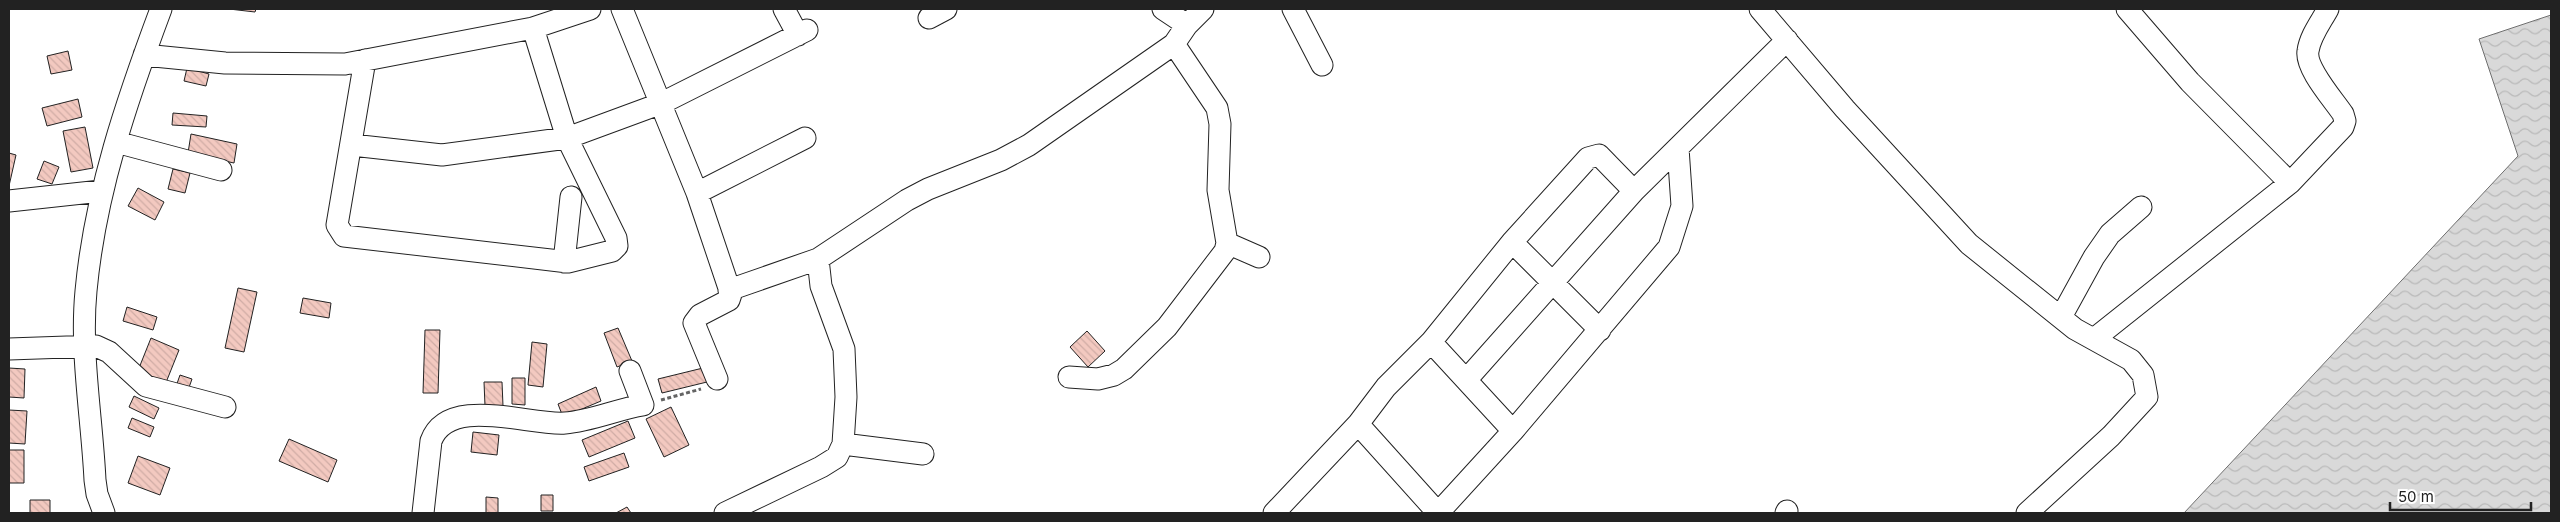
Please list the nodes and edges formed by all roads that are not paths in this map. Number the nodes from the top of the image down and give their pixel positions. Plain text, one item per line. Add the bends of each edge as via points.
1 (161, 9) edge
2 (589, 9) edge
3 (622, 9) edge
4 (784, 9) edge
5 (1163, 9) edge
6 (1203, 9) edge
7 (1293, 9) edge
8 (1760, 9) edge
9 (2127, 9) edge
10 (2328, 9) edge
11 (1187, 25) junction
12 (533, 28) junction
13 (1787, 40) junction
14 (1174, 44) junction
15 (144, 54) junction
16 (365, 60) junction
17 (1322, 65) dead end
18 (662, 102) junction
19 (567, 138) junction
20 (805, 138) dead end
21 (116, 142) junction
22 (352, 145) junction
23 (1678, 148) junction
24 (221, 170) dead end
25 (2290, 183) junction
26 (100, 191) junction
27 (1634, 191) junction
28 (697, 192) junction
29 (571, 197) dead end
30 (9, 201) edge
31 (2141, 208) dead end
32 (1227, 242) junction
33 (1512, 242) junction
34 (1260, 257) dead end
35 (818, 259) junction
36 (564, 262) junction
37 (1553, 283) junction
38 (729, 290) junction
39 (2060, 317) junction
40 (1600, 330) junction
41 (2094, 338) junction
42 (1431, 342) junction
43 (85, 346) junction
44 (9, 349) edge
45 (630, 371) dead end
46 (1069, 377) dead end
47 (717, 379) road end
48 (1467, 379) junction
49 (225, 407) dead end
50 (1358, 424) junction
51 (1513, 431) junction
52 (844, 444) junction
53 (923, 454) dead end
54 (1282, 510) edge
55 (101, 511) edge
56 (423, 513) edge
57 (724, 513) edge
58 (1438, 513) edge
59 (2027, 513) edge

1 - 15 street
2 - 12 street
3 - 18 street
4 - 18 street via 802,33
5 - 11 street
6 - 11 street
7 - 17 street
8 - 13 street
9 - 25 street via 2190,82
10 - 25 street via 2312,39 2308,62 2345,121
11 - 14 street
12 - 16 street
12 - 19 street
13 - 23 street
13 - 39 street via 1969,244
14 - 32 street via 1217,108 1220,124 1218,190
14 - 35 street via 1029,145 907,200
15 - 16 street via 225,63 345,64
15 - 21 street
16 - 22 street
18 - 19 street
18 - 28 street
19 - 22 street via 442,155
19 - 36 street via 617,246 612,251
20 - 28 street
21 - 24 street
21 - 26 street
22 - 36 street via 337,225 344,236
23 - 27 street
23 - 40 street via 1682,206 1669,248
25 - 41 street
26 - 30 street
26 - 43 street via 85,292
27 - 33 street via 1600,155 1593,155
27 - 37 street
28 - 38 street
29 - 36 street
31 - 39 street via 2110,234
32 - 34 street
32 - 46 street via 1225,251 1167,327 1124,368 1114,376
33 - 37 street
33 - 42 street
35 - 38 street
35 - 52 street via 821,286 844,349
37 - 40 street
37 - 48 street
38 - 47 street via 729,300 700,315 694,323
39 - 41 street
40 - 51 street
41 - 59 street via 2131,360 2143,375 2147,397 2111,436
42 - 48 street
42 - 50 street via 1386,387
43 - 44 street
43 - 49 street via 96,346 109,352 146,386
43 - 55 street via 95,480
45 - 56 street via 643,405 566,423 484,415 450,421 438,429 431,441
48 - 51 street
50 - 54 street
50 - 58 street
51 - 58 street
52 - 53 street
52 - 57 street via 837,457 821,467

